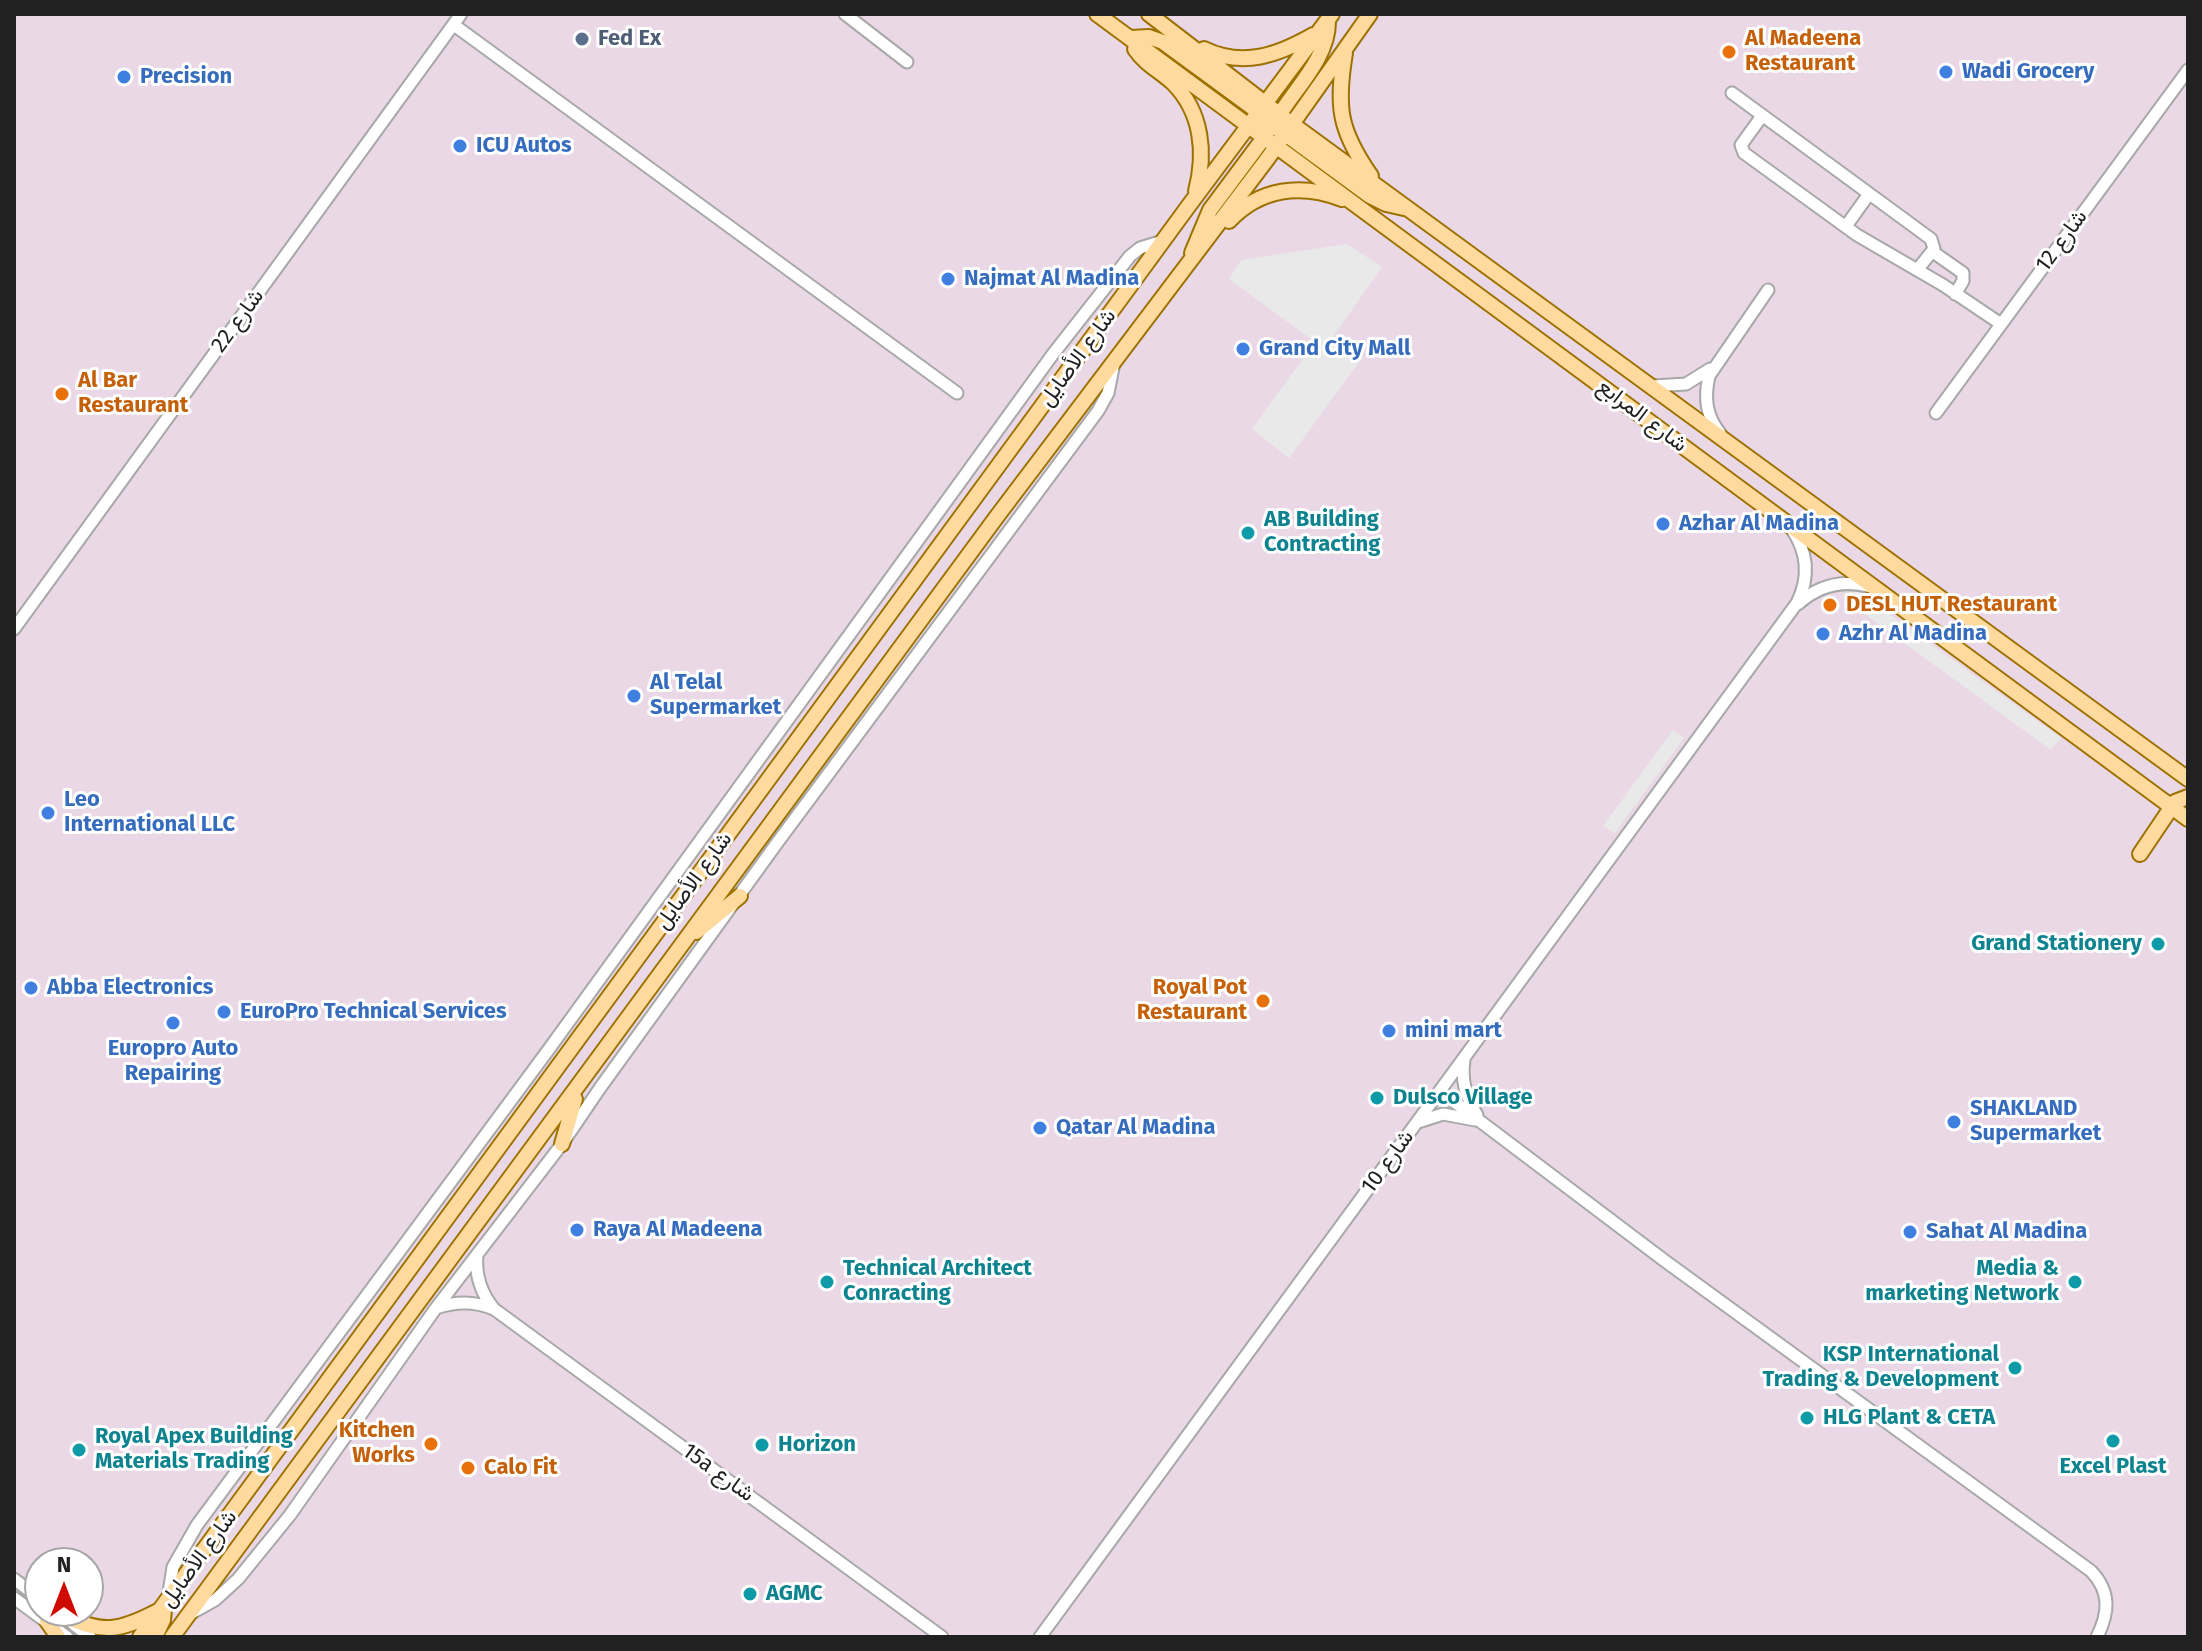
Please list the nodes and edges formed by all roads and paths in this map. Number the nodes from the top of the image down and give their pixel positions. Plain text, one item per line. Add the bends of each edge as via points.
1 (461, 14) edge
2 (845, 14) edge
3 (1097, 14) edge
4 (1149, 14) edge
5 (1370, 14) edge
6 (1326, 21) edge
7 (454, 25) junction
8 (1181, 37) junction
9 (1130, 38) junction
10 (1346, 47) junction
11 (907, 62) dead end
12 (2188, 70) edge
13 (1732, 93) dead end
14 (1762, 116) junction
15 (1273, 124) junction
16 (1250, 125) junction
17 (1378, 186) junction
18 (1869, 194) junction
19 (1190, 204) junction
20 (1361, 206) junction
21 (1409, 208) junction
22 (1846, 226) junction
23 (1163, 241) junction
24 (1933, 252) junction
25 (1190, 261) junction
26 (1917, 270) junction
27 (1768, 290) dead end
28 (1955, 294) junction
29 (2001, 324) junction
30 (1114, 361) junction
31 (1714, 366) junction
32 (1653, 386) junction
33 (957, 393) dead end
34 (1936, 413) dead end
35 (1723, 437) junction
36 (1788, 525) junction
37 (1876, 588) junction
38 (1792, 610) junction
39 (14, 629) edge
40 (2188, 779) edge
41 (2188, 797) edge
42 (2171, 806) junction
43 (2188, 819) edge
44 (2140, 854) dead end
45 (740, 896) junction
46 (689, 936) junction
47 (1465, 1058) junction
48 (578, 1087) junction
49 (1440, 1091) junction
50 (1418, 1122) junction
51 (1482, 1122) junction
52 (562, 1144) junction
53 (477, 1255) junction
54 (436, 1308) junction
55 (494, 1309) junction
56 (165, 1605) junction
57 (189, 1615) junction
58 (97, 1627) edge
59 (176, 1634) edge
60 (140, 1637) edge
61 (155, 1637) edge
62 (942, 1637) edge
63 (1040, 1637) edge
64 (2097, 1637) edge

1 - 7 street, شارع 22
2 - 11 street
3 - 9 main road, شارع المرابع
4 - 8 main road, شارع المرابع
5 - 10 main road, شارع الأصايل
6 - 8 main road via 1281,52 1251,59 1220,55
6 - 15 main road, شارع الأصايل
7 - 33 street
7 - 39 street, شارع 22
8 - 15 main road, شارع المرابع
9 - 15 main road via 1163,42
9 - 16 main road, شارع المرابع
9 - 19 main road via 1143,59 1179,90 1195,117 1201,164
10 - 15 main road, شارع الأصايل
10 - 17 main road via 1341,118 1352,148
12 - 29 street, شارع 12
13 - 14 street
14 - 18 street
14 - 22 street via 1742,151
15 - 16 main road, شارع المرابع
15 - 17 main road, شارع المرابع
15 - 20 main road, شارع المرابع
15 - 21 main road via 1378,200
15 - 25 main road, شارع الأصايل
16 - 19 main road, شارع الأصايل
17 - 21 main road, شارع المرابع
18 - 22 street
18 - 24 street via 1931,239
19 - 23 main road, شارع الأصايل
20 - 25 main road via 1317,191 1273,193 1242,208
20 - 36 main road, شارع المرابع
21 - 32 main road, شارع المرابع
22 - 26 street
23 - 56 main road, شارع الأصايل
23 - 56 street via 1130,256 1053,354 197,1525 173,1567
24 - 26 street
24 - 28 street via 1963,273
25 - 30 main road, شارع الأصايل
26 - 28 street
27 - 31 street
28 - 29 street
29 - 34 street, شارع 12
30 - 45 street via 1108,393 1098,411
30 - 46 main road, شارع الأصايل
31 - 32 street via 1686,384
31 - 35 street via 1706,399
32 - 35 main road, شارع المرابع
35 - 40 main road, شارع المرابع
36 - 37 main road, شارع المرابع
36 - 38 street, شارع 10 via 1801,545 1806,569
37 - 38 street, شارع 10 via 1834,584 1815,591
37 - 42 main road, شارع المرابع
38 - 47 street, شارع 10
41 - 42 main road
42 - 43 main road, شارع المرابع
42 - 44 main road
45 - 46 main road
45 - 52 street
46 - 48 main road, شارع الأصايل
47 - 49 street, شارع 10
47 - 51 street via 1466,1093
48 - 52 main road
48 - 57 main road, شارع الأصايل
49 - 50 street, شارع 10
49 - 51 street
50 - 51 street via 1443,1114
50 - 63 street, شارع 10
51 - 64 street via 2091,1571 2104,1589 2107,1612
52 - 53 street
53 - 54 street
53 - 55 street, 15a شارع via 478,1280
54 - 55 street, 15a شارع via 470,1303
54 - 57 street via 256,1558 227,1590
55 - 62 street, 15a شارع
56 - 58 main road via 117,1629
56 - 60 main road, شارع الأصايل
56 - 61 main road
57 - 59 main road, شارع الأصايل

